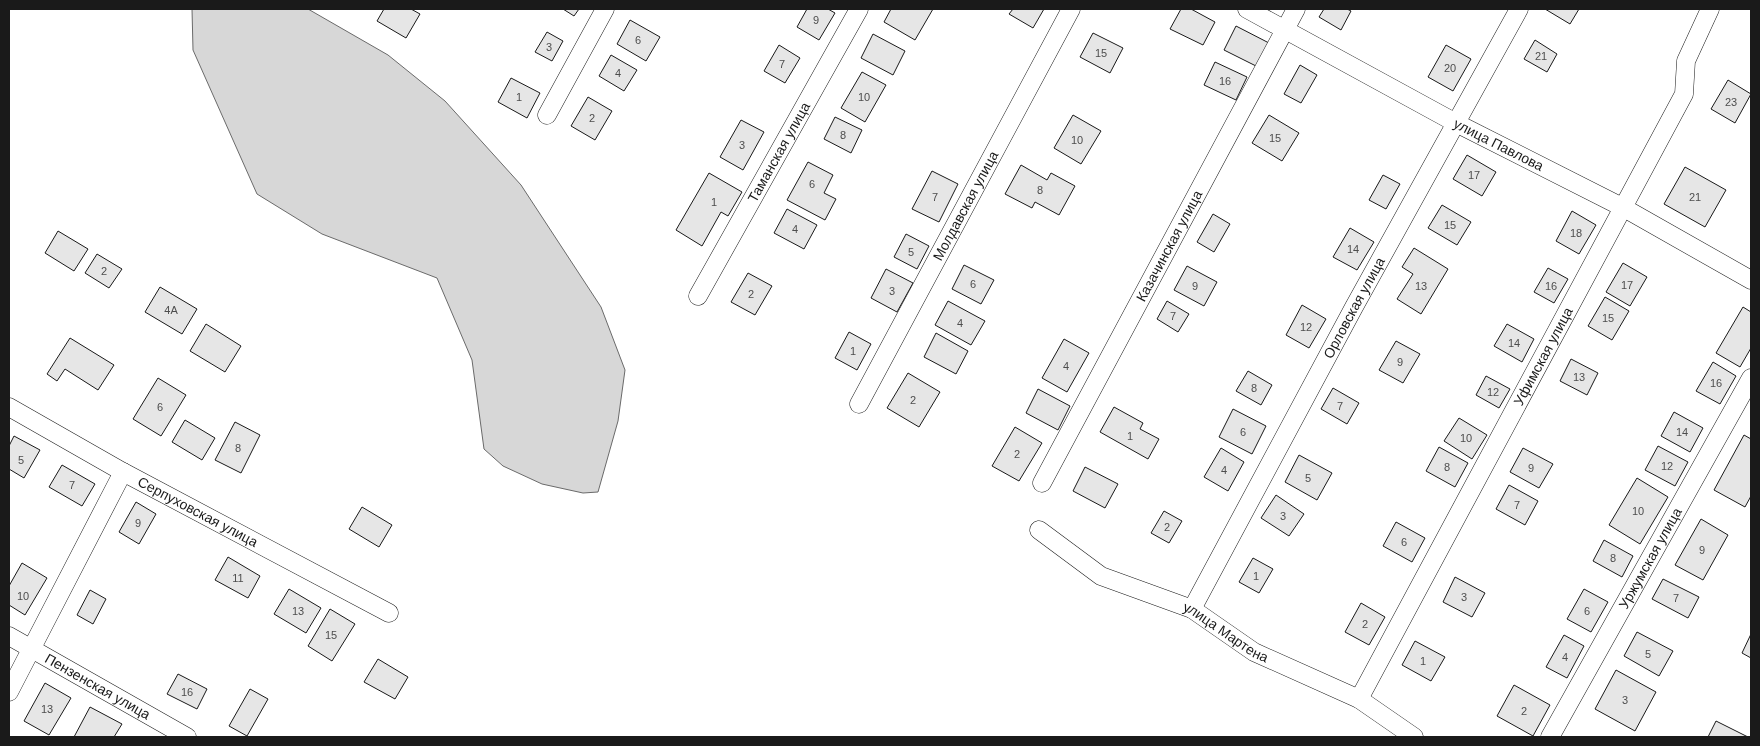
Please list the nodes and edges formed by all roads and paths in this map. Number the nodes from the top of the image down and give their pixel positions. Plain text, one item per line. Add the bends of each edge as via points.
1 (605, 9) edge
2 (859, 9) edge
3 (1071, 9) edge
4 (1247, 9) edge
5 (1296, 9) edge
6 (1519, 9) edge
7 (1710, 9) edge
8 (1285, 29) junction
9 (547, 115) dead end
10 (1456, 123) junction
11 (1624, 208) junction
12 (1751, 280) edge
13 (698, 296) dead end
14 (1751, 378) edge
15 (859, 404) dead end
16 (9, 407) edge
17 (123, 472) junction
18 (1042, 483) dead end
19 (1038, 530) dead end
20 (1192, 609) junction
21 (388, 613) dead end
22 (9, 636) edge
23 (33, 649) junction
24 (9, 692) edge
25 (1359, 699) junction
26 (187, 737) edge
27 (1414, 737) edge
28 (1550, 737) edge

1 - 9 street
2 - 13 street, Таманская улица
3 - 15 street, Молдавская улица
4 - 8 street, улица Павлова
5 - 8 street, Казачинская улица
6 - 10 street, Орловская улица
7 - 11 street, Уфимская улица via 1686,61 1684,94
8 - 10 street, улица Павлова
8 - 18 street, Казачинская улица
10 - 11 street, улица Павлова
10 - 20 street, Орловская улица
11 - 12 street, улица Павлова
11 - 25 street, Уфимская улица
14 - 28 street, Уржумская улица
16 - 17 street, Серпуховская улица
17 - 21 street, Серпуховская улица
17 - 23 street
19 - 20 street, улица Мартена via 1101,576
20 - 25 street, улица Мартена via 1254,652
22 - 23 street, Пензенская улица
23 - 24 street
23 - 26 street, Пензенская улица
25 - 27 street, улица Мартена

